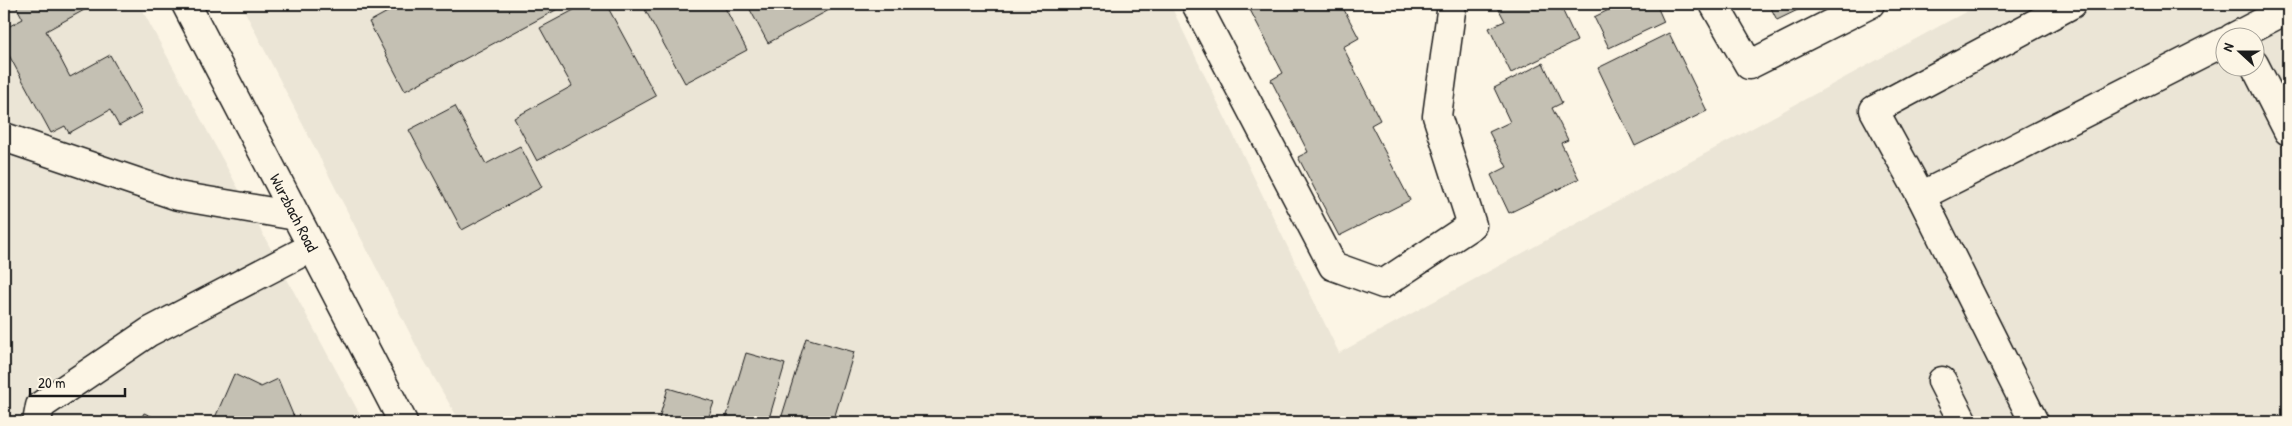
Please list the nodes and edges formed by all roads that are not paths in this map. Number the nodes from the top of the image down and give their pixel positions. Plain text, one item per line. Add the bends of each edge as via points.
1 (186, 4) edge
2 (1196, 4) edge
3 (1452, 4) edge
4 (1714, 4) edge
5 (1870, 4) edge
6 (2072, 4) edge
7 (2288, 9) edge
8 (2253, 28) edge
9 (2214, 48) edge
10 (2261, 78) edge
11 (2288, 131) edge
12 (4, 137) edge
13 (1921, 196) junction
14 (296, 216) junction
15 (312, 247) junction
16 (1942, 381) dead end
17 (37, 422) edge
18 (403, 422) edge
19 (1963, 422) edge
20 (2034, 422) edge

1 - 14 main road, Wurzbach Road
2 - 3 main road via 1334,266 1382,284 1472,225 1437,116
4 - 5 main road via 1749,65
6 - 13 main road via 1874,110
7 - 8 main road
9 - 13 main road
10 - 11 main road
12 - 14 main road via 178,196
13 - 20 main road
14 - 15 main road, Wurzbach Road
15 - 17 main road via 149,332 40,406
15 - 18 main road, Wurzbach Road
16 - 19 main road

